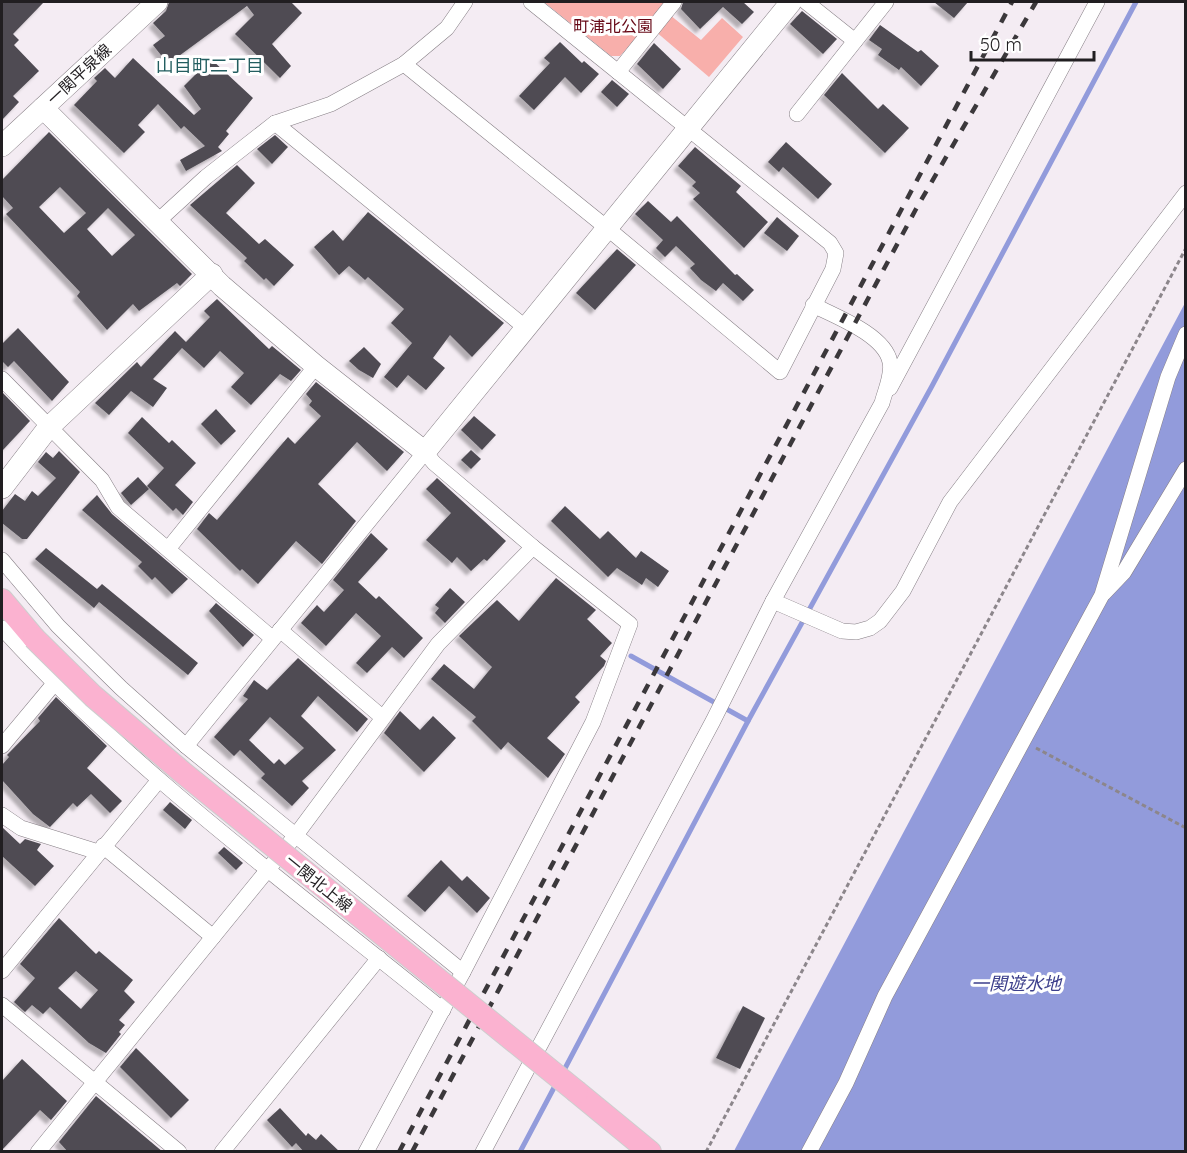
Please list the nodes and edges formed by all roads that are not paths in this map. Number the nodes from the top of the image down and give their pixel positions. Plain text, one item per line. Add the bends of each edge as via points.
1 (157, 2) edge
2 (465, 2) edge
3 (531, 2) edge
4 (674, 2) edge
5 (791, 2) edge
6 (806, 2) edge
7 (886, 2) edge
8 (1097, 2) edge
9 (855, 41) junction
10 (404, 64) junction
11 (618, 72) junction
12 (43, 108) junction
13 (797, 114) dead end
14 (275, 123) junction
15 (689, 129) junction
16 (2, 146) edge
17 (1185, 193) edge
18 (158, 222) junction
19 (607, 228) junction
20 (212, 274) junction
21 (813, 305) junction
22 (526, 328) junction
23 (1185, 334) edge
24 (316, 366) junction
25 (2, 380) edge
26 (882, 403) junction
27 (48, 428) junction
28 (425, 452) junction
29 (1185, 470) edge
30 (2, 488) edge
31 (533, 548) junction
32 (168, 549) junction
33 (2, 560) edge
34 (1102, 595) junction
35 (2, 600) edge
36 (773, 601) junction
37 (2, 628) edge
38 (276, 634) junction
39 (53, 684) junction
40 (381, 717) junction
41 (2, 746) edge
42 (186, 746) junction
43 (159, 780) junction
44 (2, 814) edge
45 (296, 835) junction
46 (101, 849) junction
47 (269, 868) junction
48 (213, 937) junction
49 (379, 958) junction
50 (2, 971) edge
51 (463, 972) junction
52 (2, 1005) edge
53 (442, 1010) junction
54 (96, 1080) junction
55 (38, 1152) edge
56 (179, 1152) edge
57 (222, 1152) edge
58 (366, 1152) edge
59 (483, 1152) edge
60 (650, 1152) edge
61 (809, 1152) edge

1 - 12 street, 一関平泉線
2 - 10 street via 447,28
3 - 11 street
4 - 11 street
5 - 15 street
6 - 9 street
7 - 9 street
8 - 26 street
9 - 13 street
10 - 14 street via 331,104
10 - 19 street
11 - 15 street
12 - 16 street, 一関平泉線
12 - 18 street
14 - 18 street via 206,177
14 - 22 street
15 - 19 street
15 - 21 street via 830,243 836,253 833,269
17 - 36 street via 950,502 903,591 880,621 856,632 842,631
18 - 20 street
19 - 21 street via 780,372
19 - 22 street
20 - 24 street
20 - 27 street
21 - 26 street via 868,333 883,348 890,361
22 - 28 street
23 - 34 street via 1168,377
24 - 28 street
24 - 32 street
25 - 27 street
26 - 36 street
27 - 30 street
27 - 32 street via 102,480 118,507
28 - 31 street
28 - 38 street
29 - 34 street via 1124,572
31 - 40 street via 438,644
31 - 51 street via 630,624 593,722
32 - 38 street
33 - 42 street via 58,626
34 - 61 street via 885,996 846,1083
35 - 60 main road, 一関北上線, bridge via 93,696
36 - 59 street
37 - 39 street
38 - 40 street
38 - 42 street
39 - 41 street
39 - 43 street
40 - 45 street
42 - 45 street
43 - 46 street
43 - 47 street
44 - 46 street via 21,828
45 - 47 street
45 - 51 street
46 - 48 street
46 - 50 street
47 - 48 street
47 - 49 street
48 - 54 street
49 - 53 street
49 - 57 street
51 - 53 street
52 - 54 street
53 - 58 street
54 - 55 street
54 - 56 street

